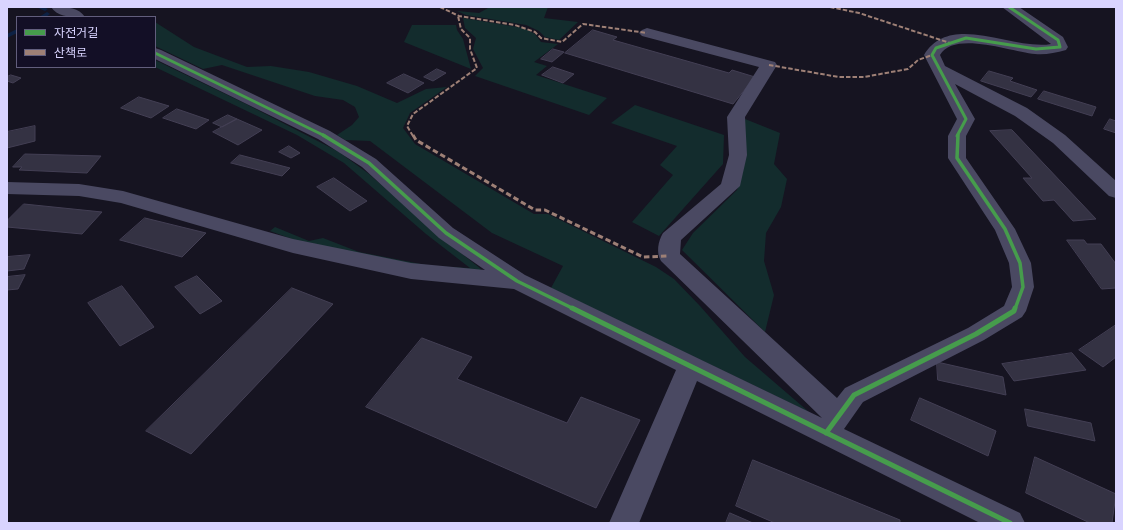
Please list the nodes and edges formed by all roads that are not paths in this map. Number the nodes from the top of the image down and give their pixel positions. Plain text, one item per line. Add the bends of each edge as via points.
1 (58, 7) edge
2 (1009, 7) edge
3 (76, 16) edge
4 (647, 33) dead end
5 (156, 53) edge
6 (938, 68) junction
7 (7, 188) edge
8 (1116, 192) edge
9 (517, 281) junction
10 (690, 367) junction
11 (832, 425) junction
12 (624, 523) edge
13 (1010, 523) edge

1 - 3 street
2 - 6 street via 1058,40 1060,47 1048,51 1030,50 964,38 936,48 932,55
4 - 11 street via 769,65 736,117 738,155 730,186 670,238 668,256
5 - 9 street via 324,136 369,164 446,233
6 - 8 street via 1021,112 1059,139
6 - 11 street via 966,119 957,136 957,158 1005,230 1020,263 1023,287 1014,311 976,334 854,395
7 - 9 street via 79,190 123,197 293,246 411,271
9 - 10 street
10 - 11 street
10 - 12 street
11 - 13 street

